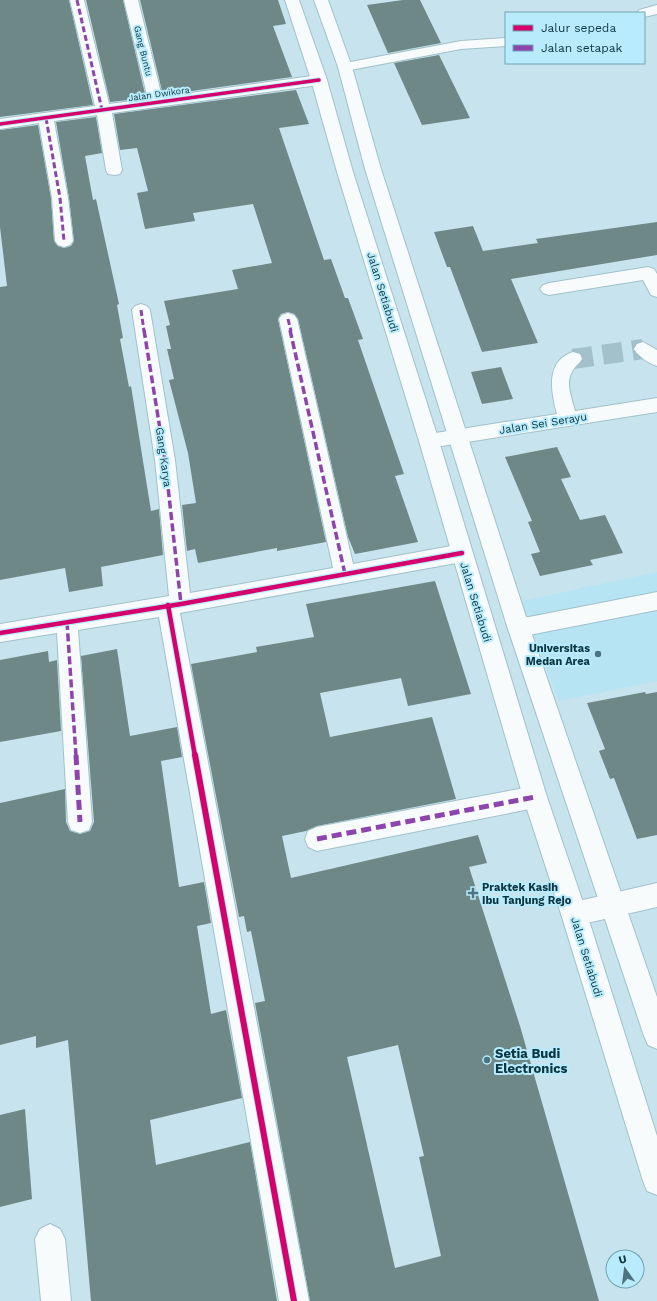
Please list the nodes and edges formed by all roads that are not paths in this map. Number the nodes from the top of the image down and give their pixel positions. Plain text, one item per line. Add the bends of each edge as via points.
1 (77, 0) edge
2 (131, 0) edge
3 (292, 0) edge
4 (321, 0) edge
5 (657, 9) edge
6 (645, 13) edge
7 (505, 42) edge
8 (345, 67) junction
9 (319, 80) junction
10 (156, 102) junction
11 (102, 110) junction
12 (46, 118) junction
13 (0, 124) edge
14 (373, 169) junction
15 (114, 170) dead end
16 (345, 172) junction
17 (64, 241) dead end
18 (652, 272) edge
19 (549, 289) dead end
20 (657, 291) edge
21 (141, 310) dead end
22 (288, 319) dead end
23 (573, 359) tunnel mouth
24 (657, 405) edge
25 (568, 418) junction
26 (460, 436) junction
27 (430, 441) junction
28 (462, 554) junction
29 (345, 574) junction
30 (657, 601) edge
31 (174, 604) junction
32 (67, 622) junction
33 (518, 626) junction
34 (0, 633) edge
35 (535, 797) junction
36 (80, 822) dead end
37 (317, 839) dead end
38 (657, 895) edge
39 (613, 904) junction
40 (574, 914) junction
41 (657, 1036) edge
42 (657, 1181) edge
43 (50, 1238) dead end
44 (56, 1301) edge
45 (294, 1301) edge

1 - 11 street
2 - 10 street, Gang Buntu
3 - 9 street, Jalan Setiabudi
4 - 8 street
5 - 6 street
7 - 8 street via 461,45
8 - 14 street
9 - 10 street, Jalan Dwikora
9 - 16 street, Jalan Setiabudi
10 - 11 street, Jalan Dwikora
11 - 12 street, Jalan Dwikora
11 - 15 street
12 - 13 street, Jalan Dwikora
12 - 17 street via 60,198
14 - 16 street
14 - 26 street
16 - 27 street, Jalan Setiabudi
18 - 19 street
18 - 20 street
21 - 31 street, Gang Karya via 165,460
22 - 29 street via 306,410
23 - 25 street via 565,364 560,376 560,389
24 - 25 street, Jalan Sei Serayu
25 - 26 street, Jalan Sei Serayu
26 - 27 street, Jalan Sei Serayu
26 - 33 street
27 - 28 street, Jalan Setiabudi
28 - 29 street
28 - 35 street, Jalan Setiabudi
29 - 31 street
30 - 33 street
31 - 32 street
31 - 45 street, Gang Karya
32 - 34 street
32 - 36 street
33 - 39 street
35 - 37 street
35 - 40 street, Jalan Setiabudi
38 - 39 street
39 - 40 street
39 - 41 street
40 - 42 street, Jalan Setiabudi
43 - 44 street

